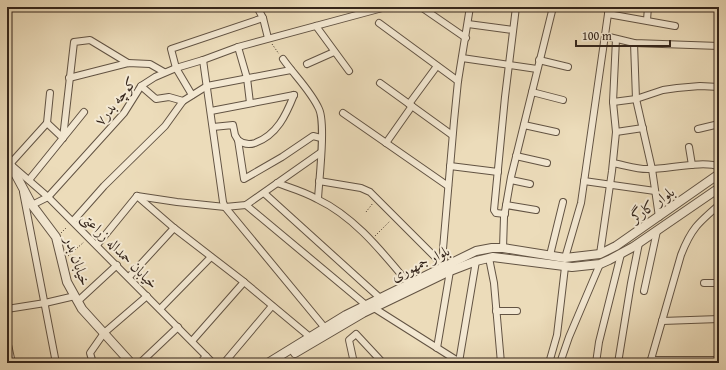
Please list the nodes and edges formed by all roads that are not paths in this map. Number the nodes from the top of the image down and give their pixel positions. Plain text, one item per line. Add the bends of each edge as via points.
1 (257, 7) edge
2 (386, 7) edge
3 (420, 7) edge
4 (470, 7) edge
5 (516, 7) edge
6 (553, 7) edge
7 (648, 7) edge
8 (366, 9) edge
9 (609, 10) edge
10 (263, 18) junction
11 (646, 20) junction
12 (379, 23) dead end
13 (468, 24) junction
14 (316, 26) junction
15 (675, 26) dead end
16 (513, 30) junction
17 (605, 36) junction
18 (268, 38) junction
19 (466, 38) junction
20 (616, 39) junction
21 (634, 43) junction
22 (719, 46) edge
23 (238, 47) junction
24 (334, 52) junction
25 (462, 58) junction
26 (203, 60) junction
27 (283, 60) road end
28 (539, 60) junction
29 (128, 63) junction
30 (307, 64) dead end
31 (509, 64) junction
32 (437, 66) junction
33 (568, 67) dead end
34 (176, 68) junction
35 (537, 69) junction
36 (291, 70) junction
37 (349, 71) dead end
38 (164, 72) junction
39 (69, 78) junction
40 (247, 78) junction
41 (458, 82) junction
42 (380, 83) dead end
43 (141, 86) junction
44 (207, 86) junction
45 (719, 87) edge
46 (532, 92) junction
47 (50, 93) dead end
48 (192, 95) junction
49 (636, 98) junction
50 (7, 99) edge
51 (563, 100) dead end
52 (183, 101) junction
53 (613, 102) junction
54 (7, 103) edge
55 (250, 103) junction
56 (410, 105) junction
57 (211, 110) junction
58 (84, 112) dead end
59 (343, 114) dead end
60 (47, 123) junction
61 (524, 124) junction
62 (719, 124) edge
63 (213, 127) junction
64 (643, 128) junction
65 (698, 129) dead end
66 (556, 132) dead end
67 (616, 132) junction
68 (452, 135) junction
69 (63, 138) junction
70 (322, 138) junction
71 (238, 140) junction
72 (386, 143) junction
73 (689, 147) dead end
74 (320, 153) junction
75 (516, 156) junction
76 (8, 162) edge
77 (547, 163) dead end
78 (613, 163) junction
79 (692, 165) junction
80 (450, 166) junction
81 (719, 168) edge
82 (652, 169) junction
83 (498, 172) junction
84 (719, 174) edge
85 (29, 180) junction
86 (511, 180) junction
87 (584, 180) junction
88 (319, 181) junction
89 (278, 183) junction
90 (530, 184) dead end
91 (610, 184) junction
92 (22, 186) junction
93 (448, 186) junction
94 (719, 188) edge
95 (655, 191) junction
96 (264, 193) junction
97 (137, 196) junction
98 (48, 197) junction
99 (318, 199) junction
100 (563, 202) dead end
101 (32, 205) junction
102 (246, 205) junction
103 (506, 205) junction
104 (718, 206) edge
105 (225, 207) junction
106 (536, 210) dead end
107 (505, 214) junction
108 (719, 214) edge
109 (659, 216) junction
110 (73, 221) junction
111 (174, 228) junction
112 (658, 231) junction
113 (639, 243) junction
114 (97, 245) junction
115 (503, 248) junction
116 (489, 249) junction
117 (600, 254) junction
118 (621, 254) junction
119 (550, 255) junction
120 (211, 257) junction
121 (489, 258) junction
122 (476, 261) junction
123 (565, 263) junction
124 (600, 264) junction
125 (117, 265) junction
126 (447, 269) junction
127 (129, 277) junction
128 (244, 282) junction
129 (704, 283) dead end
130 (719, 283) edge
131 (409, 284) junction
132 (644, 291) dead end
133 (147, 296) junction
134 (380, 298) junction
135 (76, 299) junction
136 (45, 303) junction
137 (366, 305) junction
138 (272, 306) junction
139 (374, 308) junction
140 (7, 309) edge
141 (160, 309) junction
142 (496, 311) junction
143 (517, 311) dead end
144 (719, 319) edge
145 (662, 322) junction
146 (178, 327) junction
147 (326, 330) junction
148 (104, 333) junction
149 (310, 337) junction
150 (7, 340) edge
151 (192, 341) junction
152 (437, 348) junction
153 (206, 356) junction
154 (719, 360) edge
155 (651, 362) edge
156 (12, 363) edge
157 (56, 363) edge
158 (93, 363) edge
159 (131, 363) edge
160 (140, 363) edge
161 (200, 363) edge
162 (213, 363) edge
163 (224, 363) edge
164 (268, 363) edge
165 (279, 363) edge
166 (354, 363) edge
167 (383, 363) edge
168 (460, 363) edge
169 (501, 363) edge
170 (549, 363) edge
171 (560, 363) edge
172 (596, 363) edge
173 (618, 363) edge

1 - 10 street
2 - 8 street, کوچه بدر۷
3 - 19 street
4 - 13 street
5 - 16 street
6 - 28 street
7 - 11 street
8 - 14 street, کوچه بدر۷
9 - 11 street
9 - 17 street
10 - 18 street
10 - 34 street via 171,49
11 - 15 street
12 - 32 street
13 - 16 street
13 - 19 street
14 - 18 street, کوچه بدر۷
14 - 24 street
16 - 31 street
17 - 20 street
17 - 87 street
18 - 23 street, کوچه بدر۷
19 - 25 street
20 - 21 street
20 - 53 street
21 - 22 street
21 - 49 street
23 - 26 street, کوچه بدر۷
23 - 40 street
24 - 30 street
24 - 37 street
25 - 31 street
25 - 41 street
26 - 34 street, کوچه بدر۷
26 - 44 street
27 - 36 street
28 - 33 street
28 - 35 street
29 - 38 street via 150,64
29 - 39 street
29 - 39 street via 90,40 74,42
31 - 35 street
31 - 83 street
32 - 41 street
32 - 56 street
34 - 38 street, کوچه بدر۷
34 - 48 street
35 - 46 street
36 - 40 street
36 - 70 street via 319,108
38 - 43 street, کوچه بدر۷
39 - 69 street
40 - 44 street
40 - 55 street
41 - 68 street
42 - 56 street
43 - 52 street via 156,99 169,97
43 - 98 street, کوچه بدر۷ via 124,113
44 - 48 street
44 - 57 street
45 - 49 street via 676,88
46 - 51 street
46 - 61 street
47 - 60 street
48 - 52 street
49 - 53 street
49 - 64 street
50 - 54 street
52 - 110 street via 165,126 104,186
53 - 67 street
55 - 57 street
55 - 71 street via 294,95 287,112 270,136 253,144
56 - 68 street
56 - 72 street
57 - 63 street
58 - 69 street
59 - 72 street
60 - 69 street
60 - 76 street
61 - 66 street
61 - 75 street
62 - 65 street
63 - 71 street via 233,125
63 - 105 street
64 - 67 street
64 - 82 street
67 - 78 street
68 - 80 street
69 - 85 street
70 - 71 street via 313,136 244,179
70 - 74 street
72 - 93 street
73 - 79 street
74 - 88 street
74 - 89 street
75 - 77 street
75 - 86 street
76 - 85 street, خیابان حمداله زراعتی
76 - 92 street, خیابان بدر
78 - 82 street
78 - 91 street
79 - 81 street via 716,165
79 - 82 street
80 - 83 street
80 - 93 street
82 - 95 street
83 - 107 street via 494,210 496,213
84 - 109 street, بلوار کارگر
85 - 98 street, خیابان حمداله زراعتی
86 - 90 street
86 - 103 street
87 - 91 street
87 - 123 street via 581,203
88 - 99 street
88 - 126 street via 361,188 370,192
89 - 96 street
89 - 99 street
91 - 95 street
91 - 117 street
92 - 101 street, خیابان بدر
92 - 136 street
93 - 126 street via 443,249
94 - 112 street, بلوار کارگر
95 - 109 street
96 - 102 street
96 - 134 street
97 - 105 street
97 - 111 street
97 - 114 street
98 - 101 street
98 - 110 street, خیابان حمداله زراعتی
99 - 131 street via 354,224
100 - 119 street
101 - 135 street, خیابان بدر via 56,237 67,282
102 - 105 street
102 - 137 street
103 - 106 street
103 - 107 street
104 - 108 street
104 - 145 street via 698,223 686,242
105 - 147 street
107 - 115 street
109 - 117 street, بلوار کارگر
110 - 114 street, خیابان حمداله زراعتی
111 - 120 street
111 - 127 street
112 - 113 street, بلوار کارگر
112 - 132 street
113 - 118 street, بلوار کارگر
113 - 173 street
114 - 125 street, خیابان حمداله زراعتی
115 - 116 street, بلوار جمهوری
115 - 119 street, بلوار جمهوری
116 - 121 street
116 - 126 street, بلوار جمهوری via 476,252
117 - 123 street, بلوار جمهوری
117 - 124 street
118 - 124 street, بلوار کارگر
118 - 172 street
119 - 123 street, بلوار جمهوری
120 - 128 street
120 - 141 street
121 - 122 street, بلوار جمهوری
121 - 123 street, بلوار جمهوری
121 - 142 street
122 - 126 street, بلوار جمهوری
122 - 168 street
123 - 124 street, بلوار جمهوری
123 - 170 street via 557,335
124 - 171 street
125 - 127 street, خیابان حمداله زراعتی
125 - 135 street
126 - 131 street, بلوار جمهوری
126 - 139 street, بلوار جمهوری
126 - 152 street
127 - 133 street, خیابان حمداله زراعتی
128 - 138 street
128 - 151 street
129 - 130 street
131 - 134 street, بلوار جمهوری
133 - 141 street, خیابان حمداله زراعتی
133 - 148 street
134 - 137 street, بلوار جمهوری
135 - 136 street
135 - 148 street, خیابان بدر
136 - 140 street
136 - 157 street
137 - 147 street, بلوار جمهوری via 346,315
138 - 149 street
138 - 163 street
139 - 147 street, بلوار جمهوری
139 - 152 street
141 - 146 street, خیابان حمداله زراعتی
142 - 143 street
142 - 169 street
144 - 145 street
145 - 155 street
146 - 151 street, خیابان حمداله زراعتی
146 - 160 street
147 - 149 street, بلوار جمهوری
147 - 165 street, بلوار جمهوری
148 - 158 street via 90,352
148 - 159 street, خیابان بدر
149 - 164 street, بلوار جمهوری
150 - 156 street
151 - 153 street, خیابان حمداله زراعتی
152 - 168 street
153 - 161 street
153 - 162 street, خیابان حمداله زراعتی
154 - 155 street
166 - 167 street via 349,340 356,334

